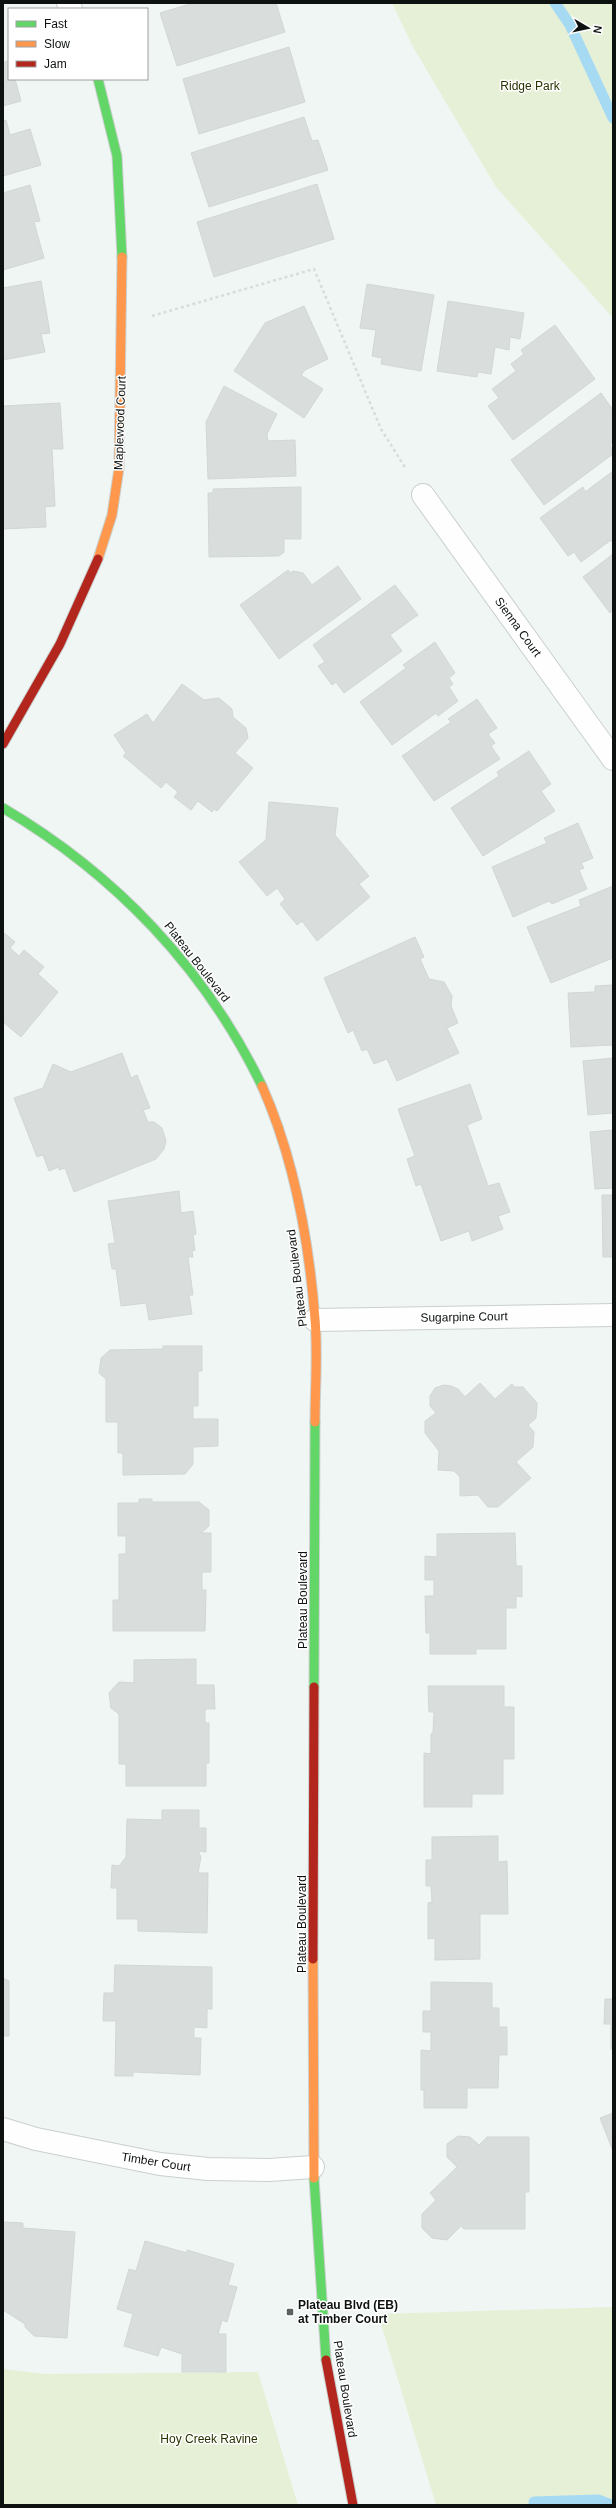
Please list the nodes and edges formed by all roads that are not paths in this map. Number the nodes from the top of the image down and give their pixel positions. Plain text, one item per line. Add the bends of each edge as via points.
1 (98, 80) edge
2 (423, 495) road end
3 (3, 744) edge
4 (613, 759) edge
5 (3, 808) edge
6 (613, 1315) edge
7 (316, 1320) junction
8 (3, 2129) edge
9 (313, 2167) junction
10 (353, 2505) edge

1 - 3 street, Maplewood Court via 118,166 120,458 115,504 105,539 67,628
2 - 4 street, Sienna Court
5 - 7 street, Plateau Boulevard via 34,824 83,858 130,900 169,944 215,1004 244,1051 270,1104 293,1180 306,1243
6 - 7 street, Sugarpine Court
7 - 9 street, Plateau Boulevard
8 - 9 street, Timber Court via 36,2139 160,2164 216,2169
9 - 10 street, Plateau Boulevard via 326,2358

